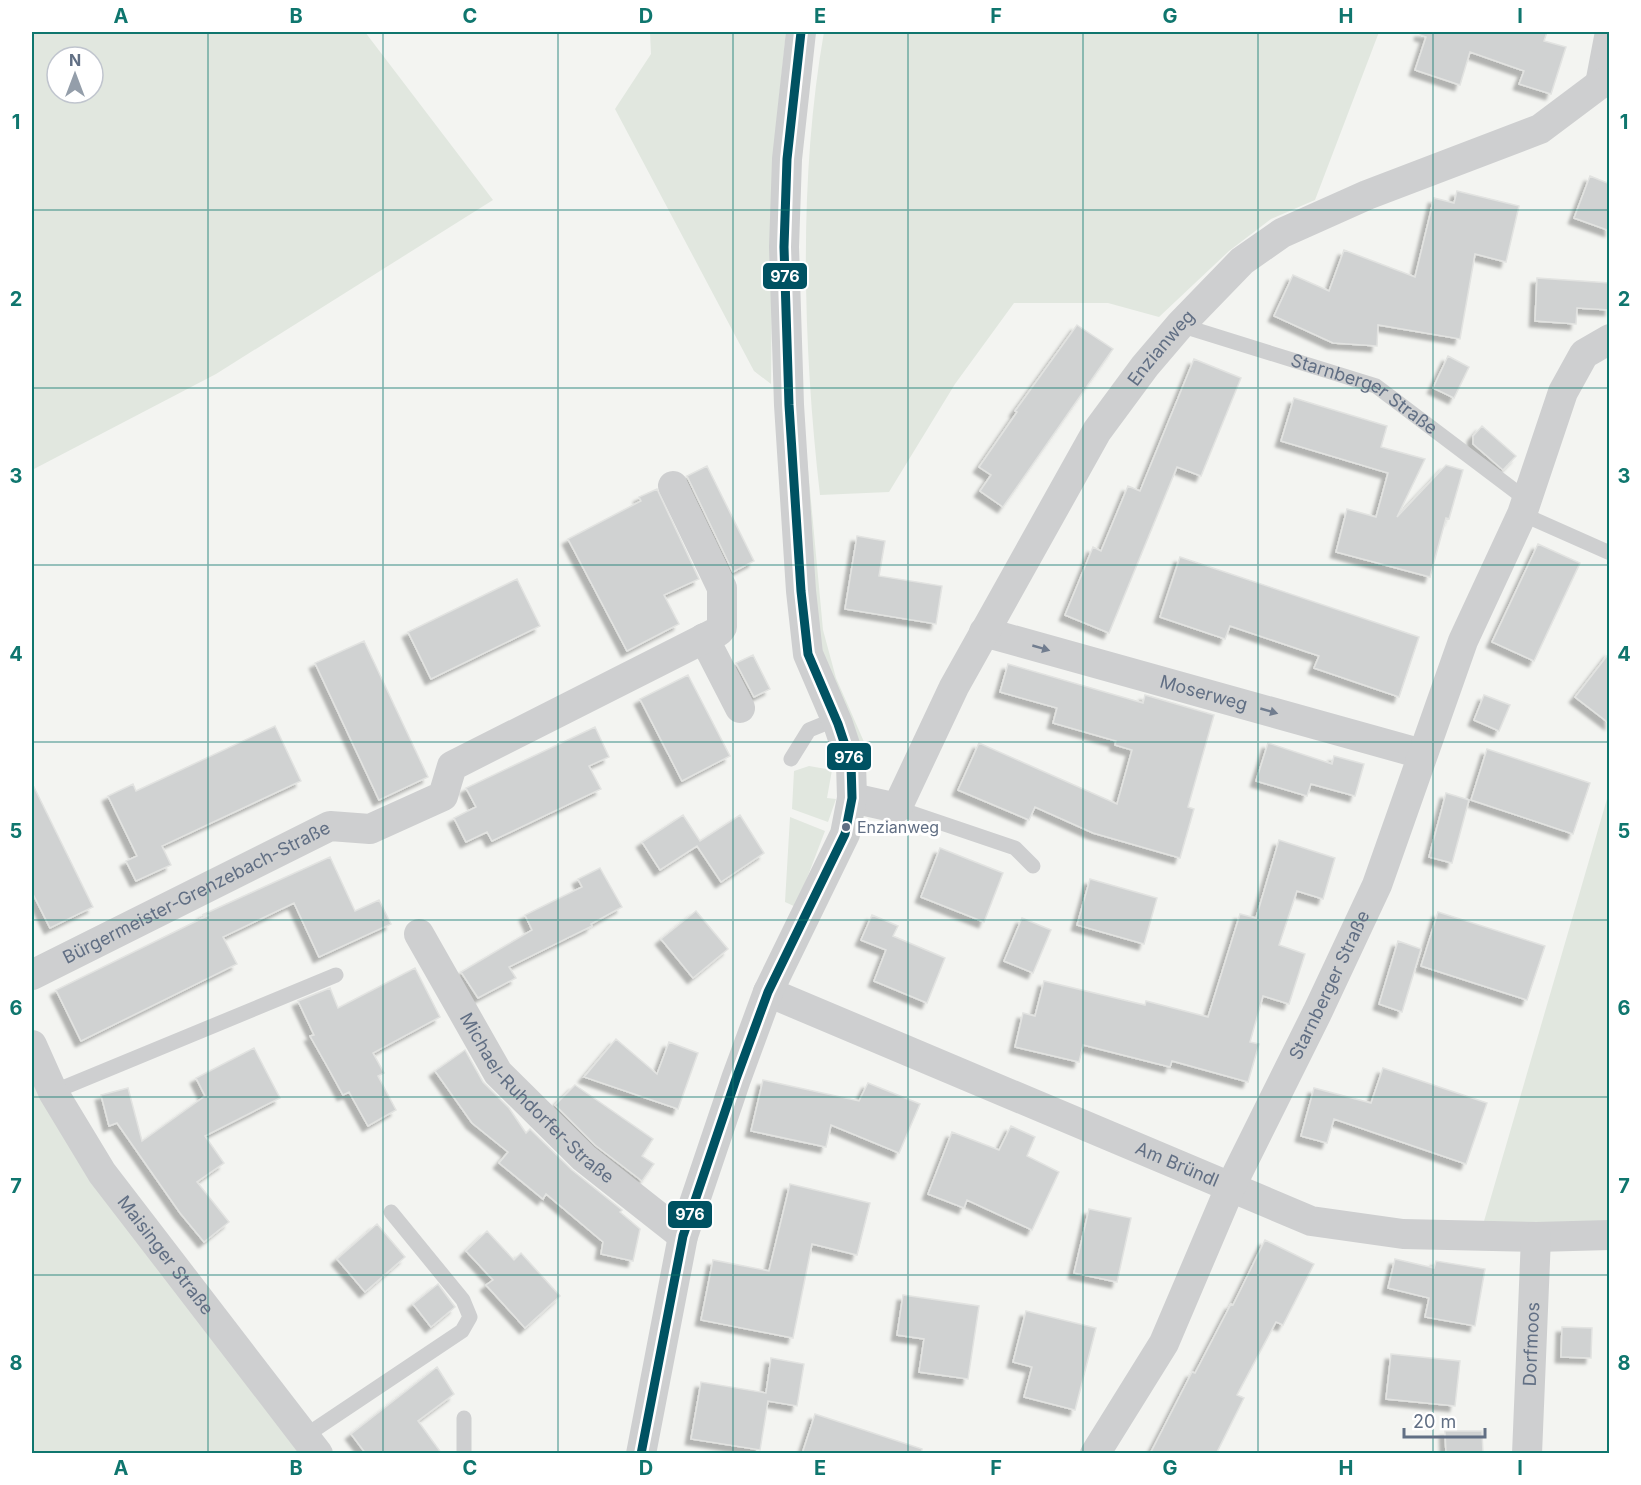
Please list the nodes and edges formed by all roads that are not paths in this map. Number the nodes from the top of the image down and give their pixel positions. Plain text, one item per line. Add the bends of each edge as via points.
1 (801, 32) edge
2 (1610, 32) edge
3 (1605, 82) edge
4 (1180, 326) junction
5 (1610, 339) edge
6 (673, 486) dead end
7 (1524, 507) junction
8 (1610, 553) edge
9 (984, 632) junction
10 (704, 638) junction
11 (740, 708) dead end
12 (836, 719) junction
13 (1422, 754) junction
14 (791, 759) dead end
15 (852, 798) junction
16 (897, 808) junction
17 (1033, 866) dead end
18 (419, 934) dead end
19 (32, 975) edge
20 (336, 975) dead end
21 (768, 992) junction
22 (32, 1045) edge
23 (53, 1092) junction
24 (1230, 1188) junction
25 (391, 1212) dead end
26 (1610, 1235) edge
27 (683, 1236) junction
28 (1536, 1237) junction
29 (464, 1418) dead end
30 (311, 1445) edge
31 (464, 1454) edge
32 (641, 1454) edge
33 (1095, 1454) edge
34 (1527, 1454) edge

1 - 12 street via 787,159 784,247 789,405 808,654
2 - 3 street
3 - 4 street, Enzianweg via 1540,129 1366,195 1282,233 1242,261
4 - 7 lane, Starnberger Straße via 1376,386
4 - 9 street, Enzianweg via 1097,431
5 - 7 street, Starnberger Straße via 1584,354 1563,392
6 - 10 street, Bürgermeister-Grenzebach-Straße via 723,588 723,627
7 - 8 lane
7 - 13 street, Starnberger Straße via 1463,641
9 -> 13 street, Moserweg
9 - 16 street, Enzianweg
10 - 11 street
10 - 19 street, Bürgermeister-Grenzebach-Straße via 452,766 443,795 370,830 330,826
12 - 14 lane via 808,730
12 - 15 street via 851,763
13 - 24 street, Starnberger Straße via 1377,885
15 - 16 street
15 - 21 street via 845,834
16 - 17 lane via 1015,848
18 - 27 street, Michael-Ruhdorfer-Straße via 498,1073 584,1158
20 - 23 lane
21 - 24 street, Am Bründl
21 - 27 street
22 - 23 street, Maisinger Straße
23 - 30 street, Maisinger Straße via 102,1173
24 - 28 street, Am Bründl via 1311,1221 1403,1234
24 - 33 street, Starnberger Straße via 1164,1342
25 - 30 lane via 463,1300 470,1317 462,1331
26 - 28 street, Am Bründl
27 - 32 street
28 - 34 street, Dorfmoos
29 - 31 lane

